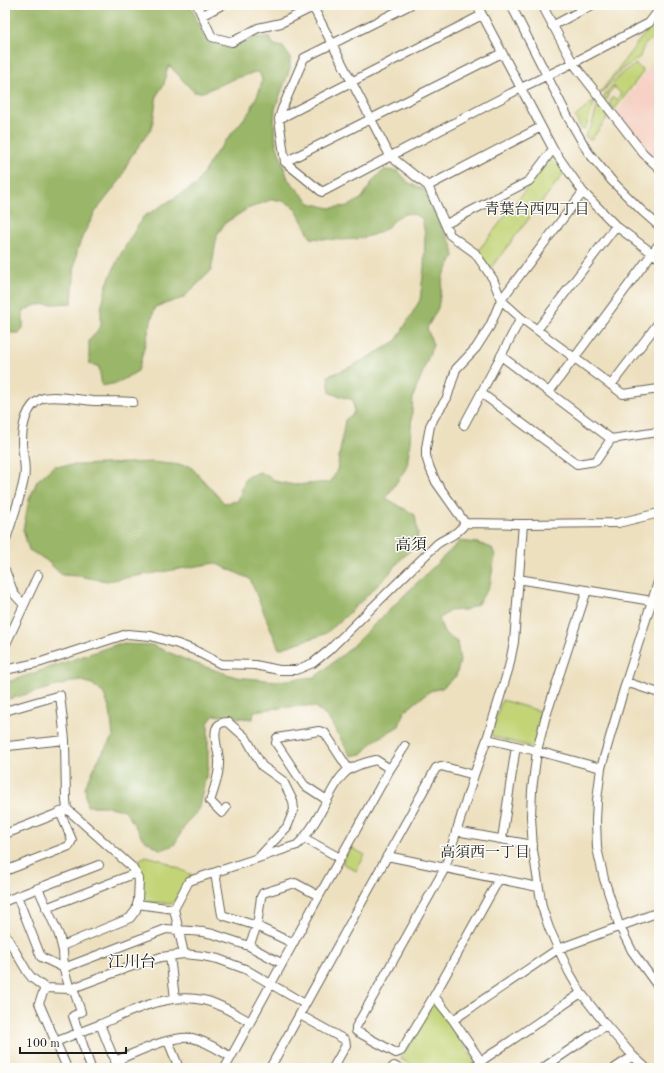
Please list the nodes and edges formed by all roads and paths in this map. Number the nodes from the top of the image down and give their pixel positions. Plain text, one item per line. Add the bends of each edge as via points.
1 (197, 5) edge
2 (222, 5) edge
3 (410, 5) edge
4 (477, 5) edge
5 (511, 5) edge
6 (542, 5) edge
7 (592, 5) edge
8 (314, 6) edge
9 (659, 10) edge
10 (202, 15) junction
11 (482, 15) junction
12 (552, 26) junction
13 (332, 45) junction
14 (502, 53) junction
15 (573, 63) junction
16 (547, 75) junction
17 (351, 82) junction
18 (521, 88) junction
19 (279, 119) junction
20 (371, 119) junction
21 (541, 127) junction
22 (553, 149) junction
23 (390, 156) junction
24 (285, 162) junction
25 (659, 168) edge
26 (428, 186) junction
27 (583, 192) junction
28 (446, 224) junction
29 (616, 226) junction
30 (659, 226) edge
31 (659, 244) edge
32 (652, 254) junction
33 (659, 258) edge
34 (501, 300) junction
35 (521, 318) junction
36 (659, 322) edge
37 (537, 330) junction
38 (501, 356) junction
39 (574, 358) junction
40 (611, 385) junction
41 (659, 389) edge
42 (549, 392) junction
43 (481, 393) junction
44 (133, 402) dead end
45 (464, 425) dead end
46 (659, 430) edge
47 (611, 439) junction
48 (659, 513) edge
49 (465, 523) junction
50 (523, 524) junction
51 (5, 543) edge
52 (5, 570) edge
53 (38, 575) dead end
54 (659, 578) edge
55 (518, 579) junction
56 (587, 590) junction
57 (652, 601) junction
58 (24, 605) junction
59 (5, 646) edge
60 (5, 670) edge
61 (626, 682) junction
62 (659, 692) edge
63 (5, 711) edge
64 (487, 739) junction
65 (65, 740) junction
66 (5, 744) edge
67 (405, 746) dead end
68 (516, 746) junction
69 (537, 751) junction
70 (601, 768) junction
71 (390, 769) junction
72 (349, 770) junction
73 (474, 775) junction
74 (327, 800) junction
75 (226, 808) dead end
76 (64, 811) junction
77 (456, 831) junction
78 (5, 834) edge
79 (304, 838) junction
80 (502, 839) junction
81 (533, 845) junction
82 (260, 856) junction
83 (387, 856) junction
84 (340, 858) junction
85 (99, 865) dead end
86 (445, 868) junction
87 (5, 871) edge
88 (136, 873) junction
89 (216, 873) junction
90 (499, 879) junction
91 (538, 887) junction
92 (38, 888) junction
93 (17, 896) junction
94 (319, 896) junction
95 (5, 901) edge
96 (137, 904) junction
97 (46, 908) junction
98 (174, 910) junction
99 (659, 912) edge
100 (619, 925) junction
101 (257, 926) junction
102 (179, 930) junction
103 (5, 934) edge
104 (292, 943) junction
105 (62, 946) junction
106 (249, 946) junction
107 (558, 949) junction
108 (184, 954) junction
109 (170, 956) junction
110 (282, 963) junction
111 (64, 968) junction
112 (271, 983) junction
113 (45, 988) junction
114 (659, 988) edge
115 (71, 989) junction
116 (581, 993) junction
117 (434, 996) junction
118 (175, 999) junction
119 (305, 1004) junction
120 (300, 1015) junction
121 (453, 1020) junction
122 (250, 1022) junction
123 (100, 1024) junction
124 (606, 1025) junction
125 (78, 1033) junction
126 (168, 1041) junction
127 (55, 1042) junction
128 (633, 1056) junction
129 (231, 1057) junction
130 (115, 1061) junction
131 (481, 1061) junction
132 (67, 1068) edge
133 (91, 1068) edge
134 (121, 1068) edge
135 (176, 1068) edge
136 (225, 1068) edge
137 (270, 1068) edge
138 (333, 1068) edge
139 (392, 1068) edge
140 (398, 1068) edge
141 (471, 1068) edge
142 (544, 1068) edge
143 (615, 1068) edge
144 (646, 1068) edge

1 - 10 street
2 - 10 street
3 - 13 street
4 - 11 street
5 - 16 street
6 - 12 street
7 - 12 street
8 - 10 street via 281,23 258,28 232,42 212,37
8 - 13 street
9 - 15 street via 649,23
11 - 14 street
11 - 17 street
12 - 15 street
13 - 17 street
13 - 19 street via 304,58
14 - 18 street
14 - 20 street
15 - 16 street
15 - 25 street via 643,153
16 - 18 street
16 - 30 street via 588,152 612,181
17 - 19 street
17 - 20 street
18 - 21 street
18 - 23 street
19 - 24 street
20 - 23 street
20 - 24 street
21 - 22 street
21 - 26 street
22 - 27 street
22 - 28 street via 529,181
23 - 24 street via 322,192
23 - 26 street
26 - 28 street
27 - 29 street
27 - 34 street
28 - 34 street via 450,234 475,253 493,279
29 - 32 street
29 - 37 street
31 - 32 street
32 - 33 street
32 - 39 street
34 - 35 street
34 - 49 street via 490,326 476,348 456,369 448,398 430,426 427,440 428,466 436,482
35 - 37 street
35 - 38 street
36 - 40 street
37 - 39 street
38 - 42 street
38 - 43 street
39 - 40 street
39 - 42 street
40 - 41 street via 623,394
42 - 47 street
43 - 45 street
43 - 47 street via 577,464 596,461
44 - 51 street via 48,397 33,405 24,425 24,478
46 - 47 street
48 - 50 street via 618,523
49 - 50 street
49 - 60 street via 460,530 437,544 328,651 313,663 296,670 221,664 178,644 151,636 126,634 41,662
50 - 55 street
52 - 58 street via 14,594
53 - 58 street
54 - 57 street
55 - 56 street
55 - 64 street via 514,642
56 - 57 street
56 - 69 street
57 - 61 street
58 - 59 street
61 - 62 street
61 - 70 street
63 - 65 street via 60,695
64 - 68 street
64 - 73 street
65 - 66 street via 8,746
65 - 76 street
67 - 71 street
68 - 69 street
68 - 80 street
69 - 70 street
69 - 81 street via 531,797
70 - 100 street via 596,821 598,848 604,879
71 - 72 street via 376,760
71 - 84 street
72 - 74 street
72 - 74 street via 325,733 319,731 277,738 276,743 304,785
73 - 77 street
73 - 83 street via 441,766 436,768
74 - 79 street
75 - 82 street via 222,813 210,802 220,765 215,736 218,725 222,722 228,722 246,738 262,766 283,781 293,801 294,810 287,828
76 - 78 street
76 - 87 street via 72,840 69,846
76 - 88 street
77 - 80 street
77 - 86 street
79 - 82 street via 297,844
79 - 84 street
80 - 81 street
81 - 91 street
82 - 89 street
83 - 86 street
83 - 119 street
84 - 94 street
85 - 92 street
86 - 90 street
86 - 117 street via 356,1031 396,1053 401,1051
88 - 96 street via 139,879
88 - 97 street
89 - 98 street via 189,881
89 - 101 street via 222,915
90 - 91 street
90 - 117 street
91 - 107 street via 542,907
92 - 93 street
92 - 97 street
93 - 95 street
93 - 111 street via 41,957
94 - 101 street via 294,883 263,894
94 - 104 street
96 - 98 street
96 - 105 street via 130,918
97 - 105 street
98 - 102 street
99 - 100 street
100 - 107 street
100 - 114 street via 632,951
101 - 104 street
101 - 106 street
102 - 106 street via 213,934
102 - 108 street
102 - 111 street via 166,929
103 - 113 street via 28,973
104 - 110 street
105 - 111 street
106 - 110 street
107 - 116 street
107 - 121 street
108 - 109 street
108 - 112 street via 218,959 245,969
109 - 115 street via 124,969
109 - 118 street
110 - 112 street
111 - 115 street
112 - 119 street
112 - 122 street
113 - 115 street
113 - 127 street via 39,1003
115 - 125 street via 81,1012 73,1016
116 - 124 street
116 - 131 street
117 - 121 street
118 - 122 street via 202,999
118 - 123 street via 163,1000
119 - 120 street
120 - 137 street
120 - 138 street via 344,1040 346,1045
121 - 131 street
122 - 129 street
123 - 125 street
123 - 130 street
124 - 128 street
124 - 142 street
125 - 127 street
125 - 133 street
126 - 129 street via 192,1038
126 - 130 street
126 - 135 street via 177,1063
127 - 132 street
128 - 143 street
128 - 144 street
129 - 136 street
130 - 134 street
131 - 141 street
139 - 140 street

